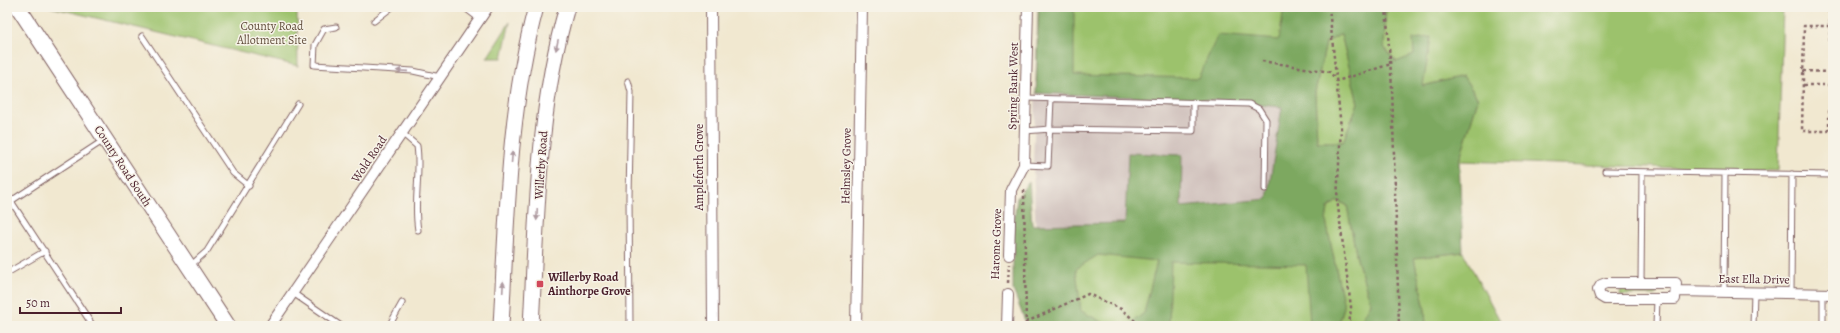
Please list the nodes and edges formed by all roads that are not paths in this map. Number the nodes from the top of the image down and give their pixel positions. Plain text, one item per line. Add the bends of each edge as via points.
1 (18, 7) edge
2 (392, 7) edge
3 (468, 7) edge
4 (488, 7) edge
5 (536, 7) edge
6 (567, 7) edge
7 (711, 7) edge
8 (862, 7) edge
9 (1028, 7) edge
10 (481, 17) junction
11 (374, 21) dead end
12 (336, 27) dead end
13 (142, 36) dead end
14 (441, 77) junction
15 (628, 81) dead end
16 (1026, 98) junction
17 (1051, 99) junction
18 (1193, 102) junction
19 (298, 104) dead end
20 (1050, 129) junction
21 (1024, 131) junction
22 (402, 134) junction
23 (105, 139) junction
24 (1024, 165) junction
25 (1605, 171) dead end
26 (1642, 173) junction
27 (1725, 174) junction
28 (1792, 174) junction
29 (1833, 175) edge
30 (249, 186) junction
31 (1265, 189) dead end
32 (7, 195) edge
33 (11, 201) junction
34 (418, 230) dead end
35 (45, 251) junction
36 (1009, 255) road end
37 (189, 266) junction
38 (7, 273) edge
39 (1641, 283) junction
40 (1676, 291) junction
41 (1724, 292) junction
42 (1754, 292) junction
43 (293, 293) junction
44 (1791, 293) junction
45 (1008, 294) road end
46 (1828, 294) edge
47 (1657, 299) junction
48 (402, 303) dead end
49 (93, 326) edge
50 (228, 326) edge
51 (270, 326) edge
52 (341, 326) edge
53 (389, 326) edge
54 (501, 326) edge
55 (531, 326) edge
56 (630, 326) edge
57 (713, 326) edge
58 (856, 326) edge
59 (1007, 326) edge
60 (1656, 326) edge
61 (1753, 326) edge
62 (1823, 326) edge

1 - 23 street, County Road South
2 - 11 lane
3 - 10 street
4 - 10 street, Wold Road
54 -> 5 street via 517,103 528,35
6 -> 55 street, Willerby Road via 557,43 545,111
7 - 57 street, Ampleforth Grove
8 - 58 street, Helmsley Grove
9 - 16 street, Spring Bank West
10 - 14 street, Wold Road
14 -> 12 lane via 413,71 314,65 315,45 324,29
13 - 30 lane via 233,173
14 - 22 street, Wold Road
15 - 56 lane via 631,92
16 - 17 lane
16 - 21 street, Spring Bank West
17 - 18 lane
17 - 20 lane
18 - 20 lane via 1194,131
18 - 31 lane via 1249,104 1259,109 1266,120
19 - 30 lane
20 - 21 lane
20 - 24 lane via 1048,166
21 - 24 street, Spring Bank West
22 - 34 lane via 417,146
22 - 43 street, Wold Road
23 - 33 lane
23 - 37 street, County Road South
24 - 36 street, Harome Grove via 1011,190
25 - 26 lane
26 - 27 lane
26 - 39 lane
27 - 28 lane
27 - 41 lane
28 - 29 lane
28 - 44 lane
30 - 37 lane via 207,251
32 - 33 lane
33 - 35 lane
35 - 38 lane
35 - 49 lane
37 - 50 street, County Road South
39 - 40 street, East Ella Drive via 1676,284
39 - 47 street, East Ella Drive via 1606,283 1598,290 1600,296 1605,298
40 - 41 street, East Ella Drive
40 - 47 street, East Ella Drive via 1675,299
41 - 42 street, East Ella Drive
42 - 44 street, East Ella Drive
42 - 61 lane
43 - 51 street, Wold Road
43 - 52 lane
44 - 46 street, East Ella Drive
45 - 59 street, Harome Grove
46 - 62 lane
47 - 60 lane
48 - 53 lane

